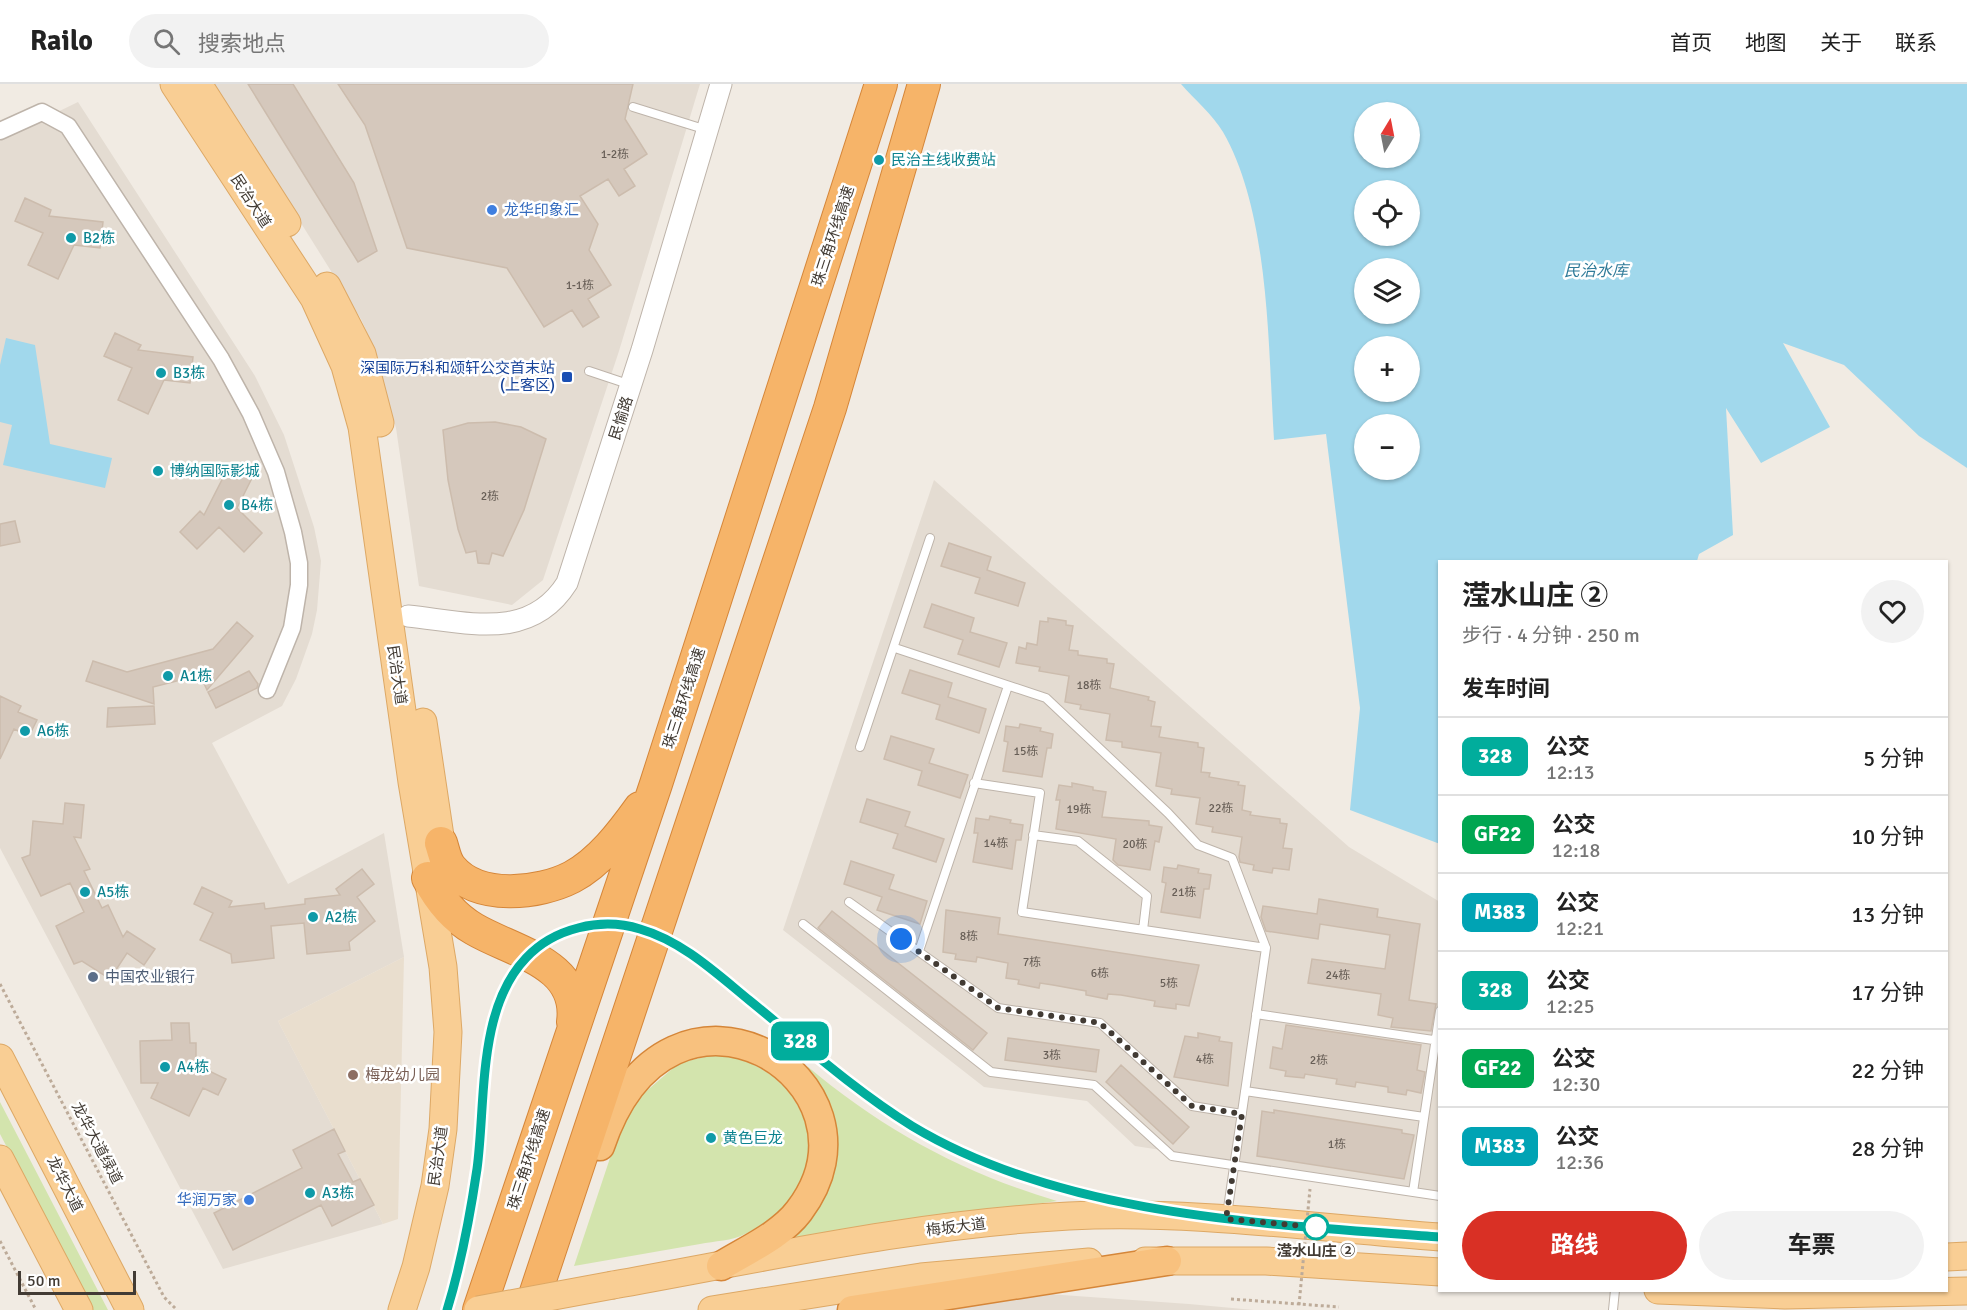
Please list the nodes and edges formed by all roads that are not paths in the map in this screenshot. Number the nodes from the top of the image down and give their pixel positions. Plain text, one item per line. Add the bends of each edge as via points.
1 (174, 84) edge
2 (198, 84) edge
3 (721, 84) edge
4 (881, 84) edge
5 (924, 84) edge
6 (633, 107) dead end
7 (707, 130) junction
8 (0, 131) edge
9 (589, 371) dead end
10 (631, 385) junction
11 (930, 538) dead end
12 (408, 616) junction
13 (895, 648) junction
14 (1008, 686) junction
15 (267, 690) dead end
16 (860, 747) dead end
17 (974, 783) junction
18 (656, 784) junction
19 (1033, 835) junction
20 (441, 843) joint
21 (428, 878) junction
22 (849, 902) dead end
23 (802, 924) dead end
24 (1143, 930) junction
25 (1266, 948) junction
26 (918, 951) junction
27 (1256, 1014) junction
28 (572, 1031) junction
29 (1438, 1040) edge
30 (0, 1058) edge
31 (1245, 1091) junction
32 (1242, 1114) junction
33 (1424, 1117) junction
34 (0, 1159) edge
35 (1234, 1165) junction
36 (1413, 1192) junction
37 (1438, 1196) edge
38 (1226, 1219) junction
39 (1438, 1237) edge
40 (1967, 1256) edge
41 (1948, 1257) edge
42 (1167, 1261) junction
43 (721, 1266) junction
44 (1438, 1272) edge
45 (1967, 1291) edge
46 (1615, 1292) edge
47 (1686, 1292) edge
48 (1944, 1292) edge
49 (1948, 1292) edge
50 (68, 1297) edge
51 (124, 1298) edge
52 (80, 1310) edge
53 (144, 1310) edge
54 (402, 1310) edge
55 (478, 1310) edge
56 (530, 1310) edge
57 (544, 1310) edge
58 (712, 1310) edge
59 (852, 1310) edge
60 (1612, 1310) edge

1 - 21 main road, 民治大道 via 299,274 345,366 368,459
2 - 12 main road, 民治大道 via 320,275 362,354 380,421
3 - 7 street, 民愉路
4 - 18 highway, 珠三角环线高速
5 - 56 highway via 830,408
6 - 7 lane
7 - 10 street, 民愉路
8 - 15 street via 42,112 68,126 221,359 251,414 285,502 299,563 292,628
9 - 10 lane
10 - 12 street, 民愉路 via 572,571 553,602 533,616 504,624
11 - 13 lane
12 - 20 main road, 民治大道
13 - 14 lane
13 - 16 lane
14 - 17 lane
14 - 25 lane via 1046,698 1198,845 1232,858
17 - 19 lane via 1040,793
17 - 26 lane
18 - 20 highway via 624,830 595,861 572,877 530,890 508,891 466,880 450,867
18 - 28 highway, 珠三角环线高速
19 - 24 lane via 1078,842 1147,896
19 - 24 lane via 1022,912
21 - 28 highway via 450,912 472,929 550,966 565,981 573,998
21 - 54 main road, 民治大道 via 446,994 443,1129 432,1198
22 - 26 lane
23 - 35 lane via 991,1072 1094,1085 1172,1156
24 - 25 lane
25 - 27 lane
26 - 32 lane via 998,1008 1100,1023 1192,1106
27 - 29 lane
27 - 31 lane
28 - 55 highway, 珠三角环线高速
29 - 33 lane
30 - 51 main road, 龙华大道
31 - 32 lane
31 - 33 lane
32 - 35 lane
33 - 36 lane
34 - 50 main road
35 - 36 lane
35 - 38 lane
36 - 37 lane
38 - 39 main road, 梅坂大道
38 - 43 main road, 梅坂大道 via 1119,1215 1023,1219 899,1234
40 - 41 main road
42 - 44 main road via 1266,1261
42 - 58 main road via 1007,1268 921,1277
42 - 59 highway
43 - 55 main road, 梅坂大道, bridge
43 - 57 highway via 783,1227 798,1213 817,1178 822,1138 812,1099 787,1067 752,1047 712,1041 673,1051 655,1061 624,1091 605,1129
45 - 49 main road
46 - 60 lane
47 - 48 main road via 1785,1299
50 - 52 main road
51 - 53 main road

